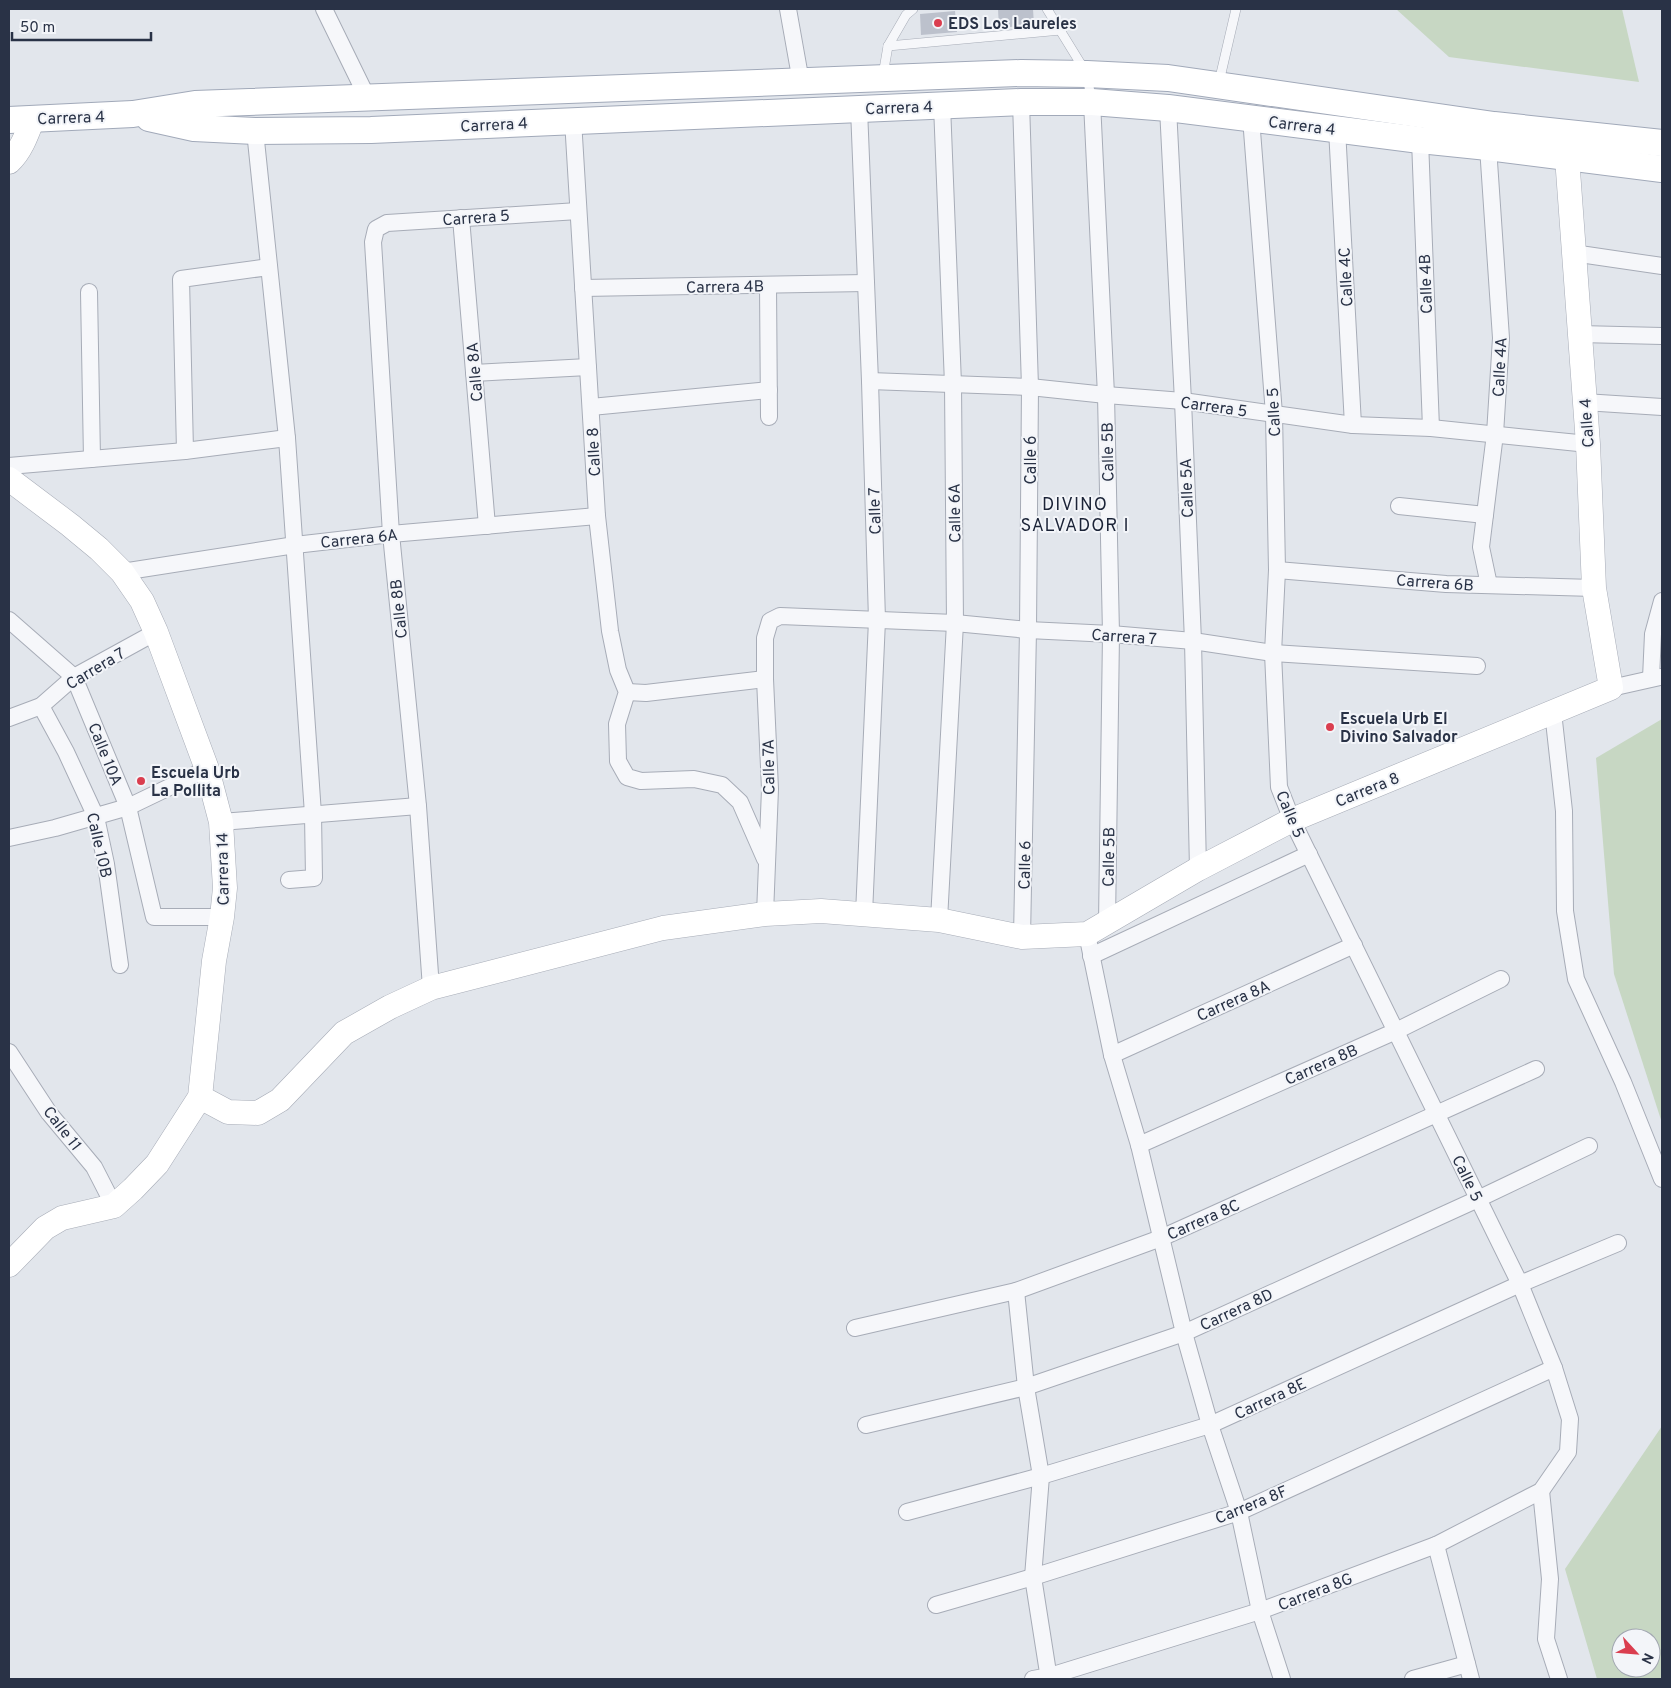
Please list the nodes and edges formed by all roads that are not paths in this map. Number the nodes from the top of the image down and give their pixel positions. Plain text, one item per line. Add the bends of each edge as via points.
1 (324, 9) edge
2 (788, 9) edge
3 (913, 9) edge
4 (1047, 9) edge
5 (1236, 9) edge
6 (1061, 30) junction
7 (888, 46) junction
8 (1087, 74) junction
9 (883, 79) junction
10 (801, 82) junction
11 (1218, 85) junction
12 (368, 99) junction
13 (1021, 102) junction
14 (1092, 102) junction
15 (942, 106) junction
16 (1168, 108) junction
17 (859, 109) junction
18 (133, 114) junction
19 (1251, 118) junction
20 (21, 119) edge
21 (572, 120) junction
22 (1337, 129) junction
23 (255, 131) junction
24 (1420, 140) junction
25 (1662, 143) edge
26 (1488, 147) junction
27 (1568, 157) junction
28 (9, 162) edge
29 (1662, 169) edge
30 (578, 211) junction
31 (461, 218) junction
32 (376, 230) joint
33 (1574, 253) junction
34 (1662, 266) edge
35 (269, 267) junction
36 (866, 283) junction
37 (768, 286) junction
38 (583, 288) junction
39 (89, 292) dead end
40 (1579, 334) junction
41 (1662, 336) edge
42 (588, 367) junction
43 (474, 372) junction
44 (870, 381) junction
45 (953, 384) junction
46 (1030, 387) junction
47 (769, 390) junction
48 (1106, 395) junction
49 (1183, 401) junction
50 (1584, 402) junction
51 (590, 407) junction
52 (1662, 407) edge
53 (1274, 414) junction
54 (769, 417) dead end
55 (1353, 425) junction
56 (1431, 428) junction
57 (1494, 434) junction
58 (287, 438) junction
59 (1588, 444) junction
60 (185, 451) junction
61 (92, 459) junction
62 (9, 466) edge
63 (9, 479) edge
64 (1399, 506) dead end
65 (1485, 515) junction
66 (597, 516) junction
67 (487, 526) junction
68 (391, 534) junction
69 (295, 545) junction
70 (1277, 570) junction
71 (122, 572) junction
72 (1489, 585) junction
73 (1594, 588) junction
74 (1662, 601) edge
75 (877, 620) junction
76 (770, 621) joint
77 (955, 623) junction
78 (12, 627) edge
79 (1028, 630) junction
80 (156, 632) junction
81 (1111, 634) junction
82 (1192, 642) junction
83 (1273, 653) junction
84 (1477, 666) dead end
85 (74, 677) junction
86 (1657, 677) edge
87 (765, 679) junction
88 (1611, 688) junction
89 (628, 692) junction
90 (41, 706) junction
91 (1552, 712) junction
92 (9, 718) edge
93 (207, 769) junction
94 (418, 806) junction
95 (128, 807) junction
96 (313, 814) junction
97 (96, 816) junction
98 (1292, 820) junction
99 (221, 822) junction
100 (9, 838) edge
101 (1309, 854) junction
102 (767, 863) junction
103 (1198, 868) junction
104 (289, 880) dead end
105 (765, 914) junction
106 (864, 914) junction
107 (222, 916) junction
108 (939, 920) junction
109 (1022, 937) junction
110 (1095, 938) junction
111 (1354, 945) junction
112 (120, 965) dead end
113 (1501, 979) dead end
114 (431, 988) junction
115 (1396, 1031) junction
116 (9, 1052) edge
117 (1112, 1055) junction
118 (1536, 1069) dead end
119 (200, 1097) junction
120 (1436, 1113) junction
121 (1139, 1145) junction
122 (1589, 1146) dead end
123 (1662, 1178) edge
124 (1478, 1199) junction
125 (114, 1206) junction
126 (1161, 1238) junction
127 (1618, 1243) dead end
128 (9, 1265) edge
129 (1520, 1284) junction
130 (1016, 1291) junction
131 (855, 1328) dead end
132 (1184, 1333) junction
133 (1554, 1368) junction
134 (1026, 1387) junction
135 (866, 1425) dead end
136 (1210, 1425) junction
137 (1568, 1452) joint
138 (1041, 1476) junction
139 (1541, 1491) junction
140 (907, 1512) dead end
141 (1239, 1512) junction
142 (1436, 1545) junction
143 (1033, 1577) junction
144 (936, 1605) dead end
145 (1260, 1611) junction
146 (1469, 1672) edge
147 (1049, 1678) edge
148 (1033, 1679) edge
149 (1282, 1679) edge
150 (1413, 1679) edge
151 (1559, 1679) edge

1 - 12 street
2 - 10 street
3 - 7 lane
4 - 6 lane
5 - 11 lane
6 - 7 lane
6 - 8 lane
7 - 9 lane
8 - 9 main road, Carrera 4 via 1020,73
8 - 11 main road, Carrera 4 via 1168,78
8 - 14 lane
9 - 10 main road, Carrera 4
10 - 12 main road, Carrera 4
11 - 25 main road, Carrera 4 via 1494,125
12 - 18 main road, Carrera 4 via 196,104
13 - 14 main road, Carrera 4
13 - 15 main road, Carrera 4
13 - 46 street, Calle 6
14 - 16 main road, Carrera 4
14 - 48 street, Calle 5B
15 - 17 main road, Carrera 4
15 - 45 street, Calle 6A
16 - 19 main road, Carrera 4
16 - 49 street, Calle 5A
17 - 21 main road, Carrera 4
17 - 36 street, Calle 7
18 - 20 main road, Carrera 4
18 - 23 main road, Carrera 4 via 194,128
19 - 22 main road, Carrera 4
19 - 53 street, Calle 5
20 - 28 street via 26,137
21 - 23 main road, Carrera 4 via 372,130
21 - 30 street, Calle 8
22 - 24 main road, Carrera 4
22 - 55 street, Calle 4C
23 - 35 street
24 - 26 main road, Carrera 4
24 - 56 street, Calle 4B
26 - 27 main road, Carrera 4
26 - 57 street, Calle 4A via 1501,338
27 - 29 main road, Carrera 4
27 - 33 street, Calle 4
30 - 31 street, Carrera 5
30 - 38 street, Calle 8
31 - 32 street, Carrera 5 via 387,223
31 - 43 street, Calle 8A
32 - 68 street, Calle 8B via 373,242
33 - 34 street
33 - 40 street, Calle 4
35 - 58 street
35 - 60 street via 181,279
36 - 37 street, Carrera 4B
36 - 44 street, Calle 7
37 - 38 street, Carrera 4B
37 - 47 street
38 - 42 street, Calle 8
39 - 61 street
40 - 41 street
40 - 50 street, Calle 4
42 - 43 street
42 - 51 street, Calle 8
43 - 67 street, Calle 8A
44 - 45 street, Carrera 5
44 - 75 street, Calle 7
45 - 46 street, Carrera 5
45 - 77 street, Calle 6A
46 - 48 street, Carrera 5
46 - 79 street, Calle 6
47 - 51 street
47 - 54 street
48 - 49 street, Carrera 5
48 - 81 street, Calle 5B
49 - 53 street, Carrera 5
49 - 82 street, Calle 5A
50 - 52 street
50 - 59 street, Calle 4
51 - 66 street, Calle 8
53 - 55 street, Carrera 5
53 - 70 street, Calle 5
55 - 56 street, Carrera 5
56 - 57 street, Carrera 5
57 - 59 street, Carrera 5
57 - 65 street, Calle 4A
58 - 60 street
58 - 69 street
59 - 73 street, Calle 4
60 - 61 street
61 - 62 street
63 - 71 street, Carrera 14 via 70,525
64 - 65 street
65 - 72 street, Calle 4A via 1481,546
66 - 67 street, Carrera 6A
66 - 89 street, Calle 8 via 610,631 618,670
67 - 68 street, Carrera 6A
68 - 69 street, Carrera 6A
68 - 94 street, Calle 8B
69 - 71 street, Carrera 6A
69 - 96 street
70 - 72 street, Carrera 6B
70 - 83 street, Calle 5
71 - 80 street, Carrera 14 via 142,601
72 - 73 street, Carrera 6B
73 - 88 street, Calle 4
74 - 86 street via 1653,634
75 - 76 street, Carrera 7 via 780,616
75 - 77 street, Carrera 7
75 - 106 street, Calle 7
76 - 87 street, Calle 7A via 765,638
77 - 79 street, Carrera 7
77 - 108 street, Calle 6A
78 - 85 street, Calle 10A
79 - 81 street, Carrera 7
79 - 109 street, Calle 6
80 - 85 street, Carrera 7
80 - 93 street, Carrera 14
81 - 82 street, Carrera 7
81 - 110 street, Calle 5B
82 - 83 street, Carrera 7
82 - 103 street, Calle 5A
83 - 84 street, Carrera 7
83 - 98 street, Calle 5 via 1279,787
85 - 90 street, Carrera 7
85 - 95 street, Calle 10A
86 - 88 street, Carrera 8
87 - 89 street via 646,693
87 - 102 street, Calle 7A via 770,789
88 - 91 street, Carrera 8
89 - 102 street via 617,724 618,761 627,777 641,781 694,779 722,785 740,802
90 - 92 street, Carrera 7
90 - 97 street, Calle 10B
91 - 98 street, Carrera 8
91 - 123 street via 1564,811 1565,911 1576,979
93 - 95 street
93 - 99 street, Carrera 14
94 - 96 street
94 - 114 street, Calle 8B
95 - 97 street
95 - 107 street, Calle 10A via 154,917
96 - 99 street
96 - 104 street via 314,878
97 - 100 street
97 - 112 street, Calle 10B
98 - 101 street, Calle 5
98 - 103 street, Carrera 8
99 - 107 street, Carrera 14 via 225,888
101 - 110 street
101 - 111 street, Calle 5
102 - 105 street, Calle 7A
103 - 110 street, Carrera 8
105 - 106 street via 820,911
105 - 114 street via 663,928
106 - 108 street
107 - 119 street, Carrera 14 via 214,961
108 - 109 street
109 - 110 street
110 - 117 street, Calle 5B
111 - 115 street, Calle 5
111 - 117 street, Carrera 8A
113 - 115 street, Carrera 8B
114 - 119 street via 390,1006 344,1033 280,1100 258,1113 228,1112
115 - 120 street, Calle 5
115 - 121 street, Carrera 8B
116 - 125 street, Calle 11 via 49,1113 94,1167
117 - 121 street, Calle 5B
118 - 120 street, Carrera 8C
119 - 125 street, Carrera 14 via 157,1164
120 - 124 street, Calle 5
120 - 126 street, Carrera 8C
121 - 126 street, Calle 5B
122 - 124 street, Carrera 8D
124 - 129 street, Calle 5
124 - 132 street, Carrera 8D
125 - 128 street, Carrera 14 via 62,1218 45,1228
126 - 130 street, Carrera 8C
126 - 132 street, Calle 5B
127 - 129 street, Carrera 8E
129 - 133 street, Calle 5
129 - 136 street, Carrera 8E
130 - 131 street, Carrera 8C
130 - 134 street
132 - 134 street, Carrera 8D
132 - 136 street, Calle 5B
133 - 137 street, Calle 5 via 1570,1419
133 - 141 street, Carrera 8F
134 - 135 street, Carrera 8D
134 - 138 street
136 - 138 street, Carrera 8E
136 - 141 street, Calle 5B
137 - 139 street, Carrera 8G
138 - 140 street, Carrera 8E
138 - 143 street
139 - 142 street, Carrera 8G
139 - 151 street via 1550,1579 1546,1639
141 - 143 street, Carrera 8F
141 - 145 street, Calle 5B
142 - 145 street, Carrera 8G
142 - 146 street
143 - 144 street, Carrera 8F
143 - 147 street
145 - 147 street, Carrera 8G
145 - 149 street, Calle 5B
146 - 150 street
147 - 148 street, Carrera 8G

